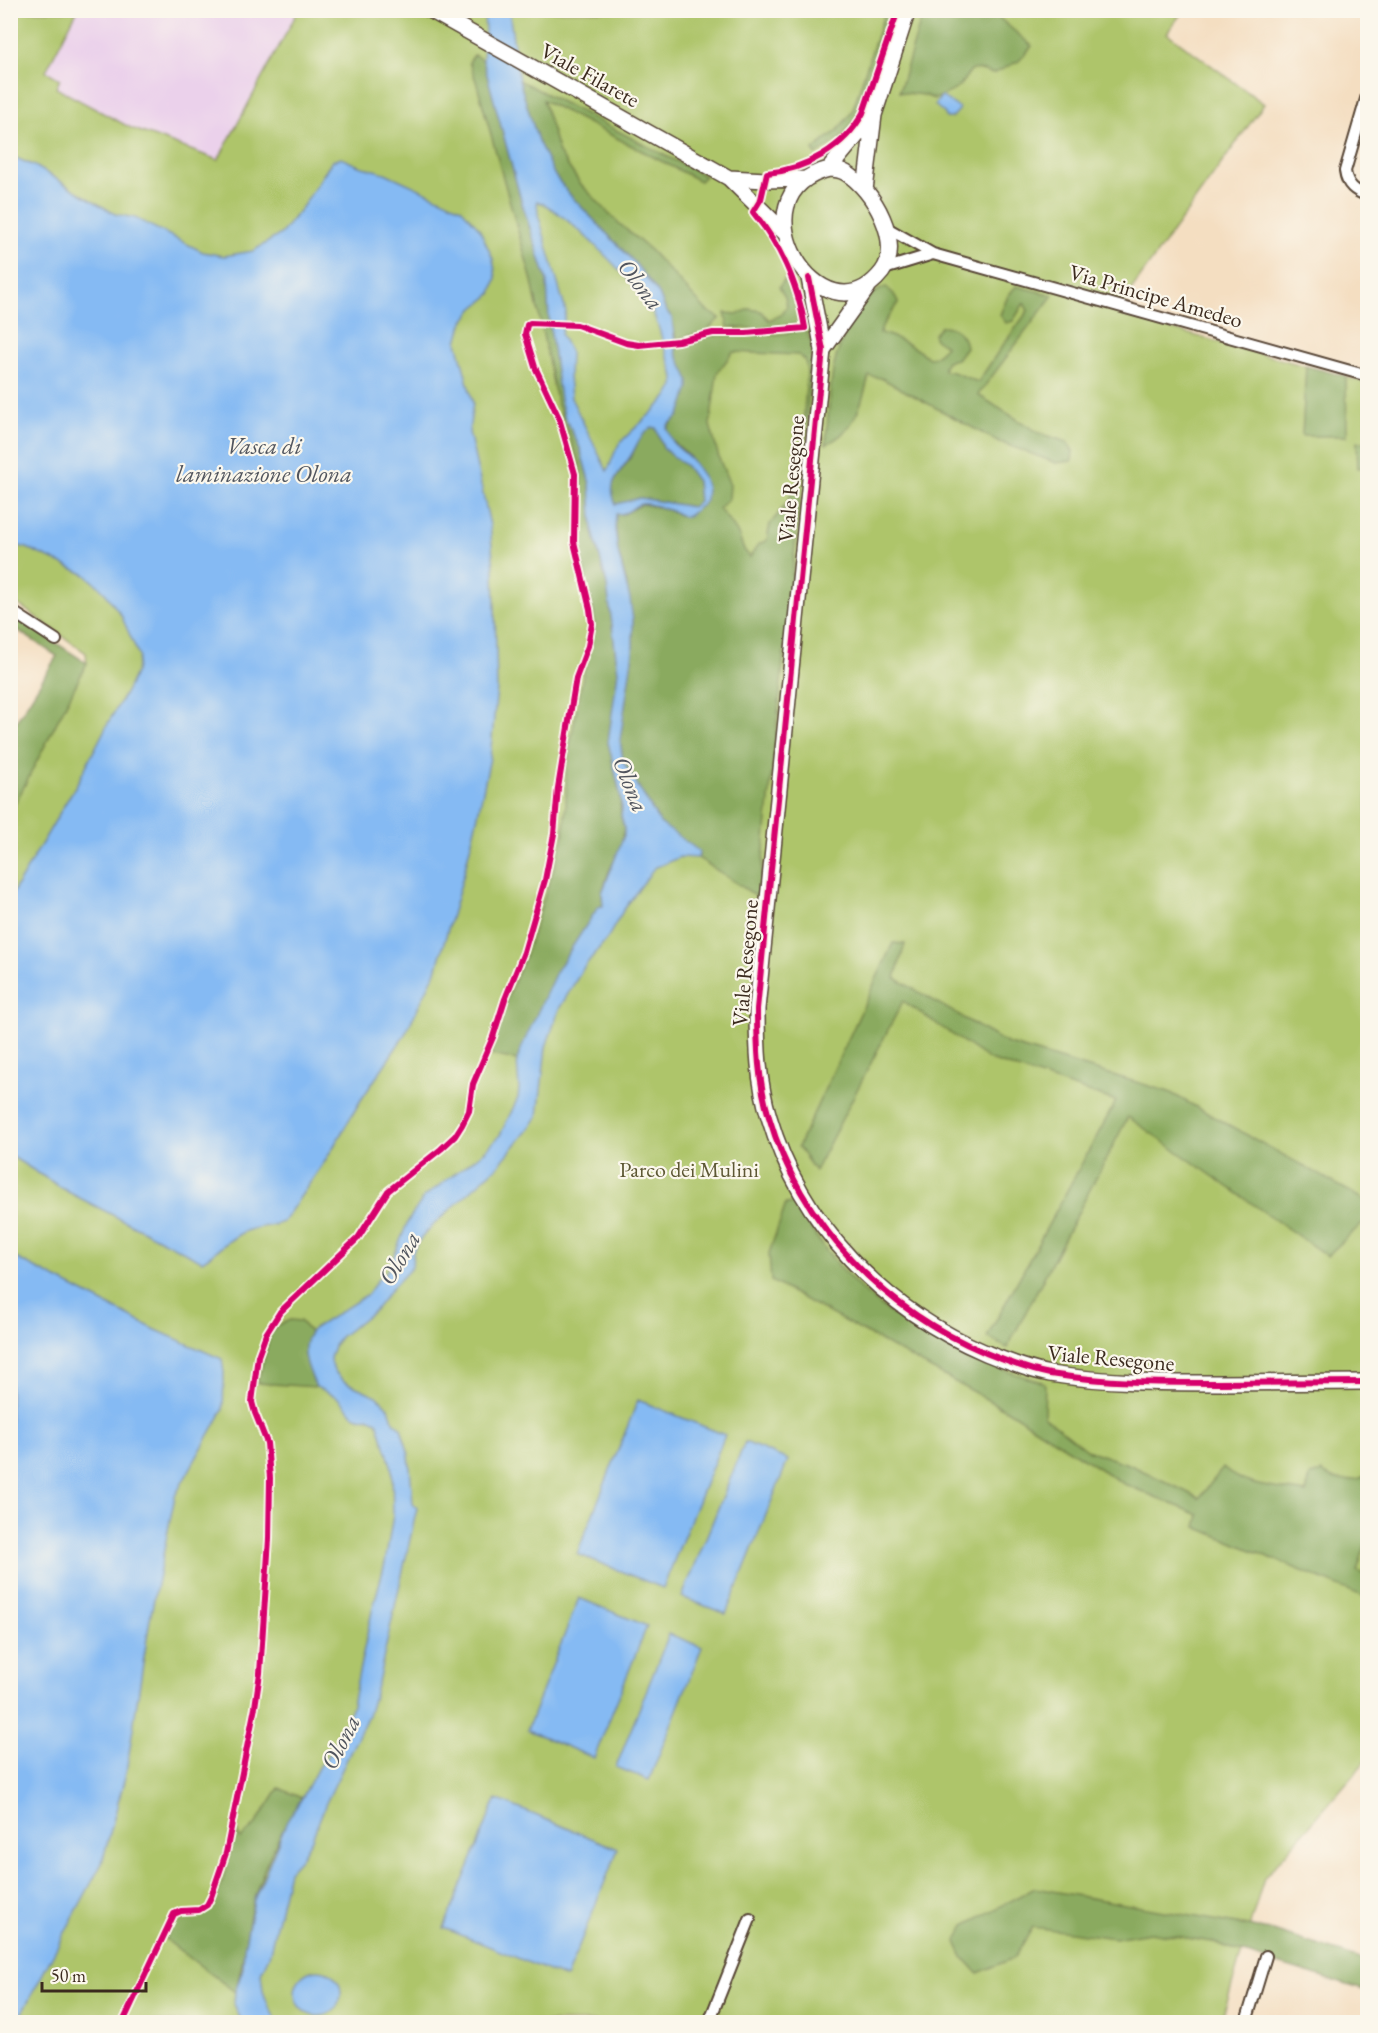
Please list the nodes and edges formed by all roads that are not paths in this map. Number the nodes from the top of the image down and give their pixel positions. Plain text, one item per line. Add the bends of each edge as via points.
1 (430, 10) edge
2 (908, 10) edge
3 (1368, 92) edge
4 (874, 115) junction
5 (828, 169) junction
6 (729, 178) junction
7 (804, 179) junction
8 (865, 190) junction
9 (1368, 196) edge
10 (887, 228) junction
11 (785, 233) junction
12 (933, 254) junction
13 (884, 269) junction
14 (809, 278) junction
15 (870, 285) junction
16 (823, 350) junction
17 (1368, 376) edge
18 (10, 610) edge
19 (56, 640) dead end
20 (1368, 1382) edge
21 (750, 1919) dead end
22 (1266, 1956) dead end
23 (709, 2022) edge
24 (1246, 2022) edge

1 - 6 street, Viale Filarete
2 - 4 street
3 - 9 street via 1345,171 1352,188
4 - 5 street
4 - 8 street
5 - 7 street
5 - 8 street via 847,173
6 - 7 street, Viale Filarete
6 - 11 street, Viale Filarete
7 - 11 street via 787,205
8 - 10 street
10 - 12 street, Via Principe Amedeo
10 - 13 street
11 - 14 street
12 - 13 street
12 - 17 street, Via Principe Amedeo
13 - 15 street
14 - 15 street via 842,293
14 - 16 street, Viale Resegone
15 - 16 street
16 - 20 street, Viale Resegone via 757,1009 758,1053 768,1116 796,1185 838,1246 897,1301 967,1345 1006,1361 1048,1373 1133,1383
18 - 19 street
21 - 23 street
22 - 24 street

